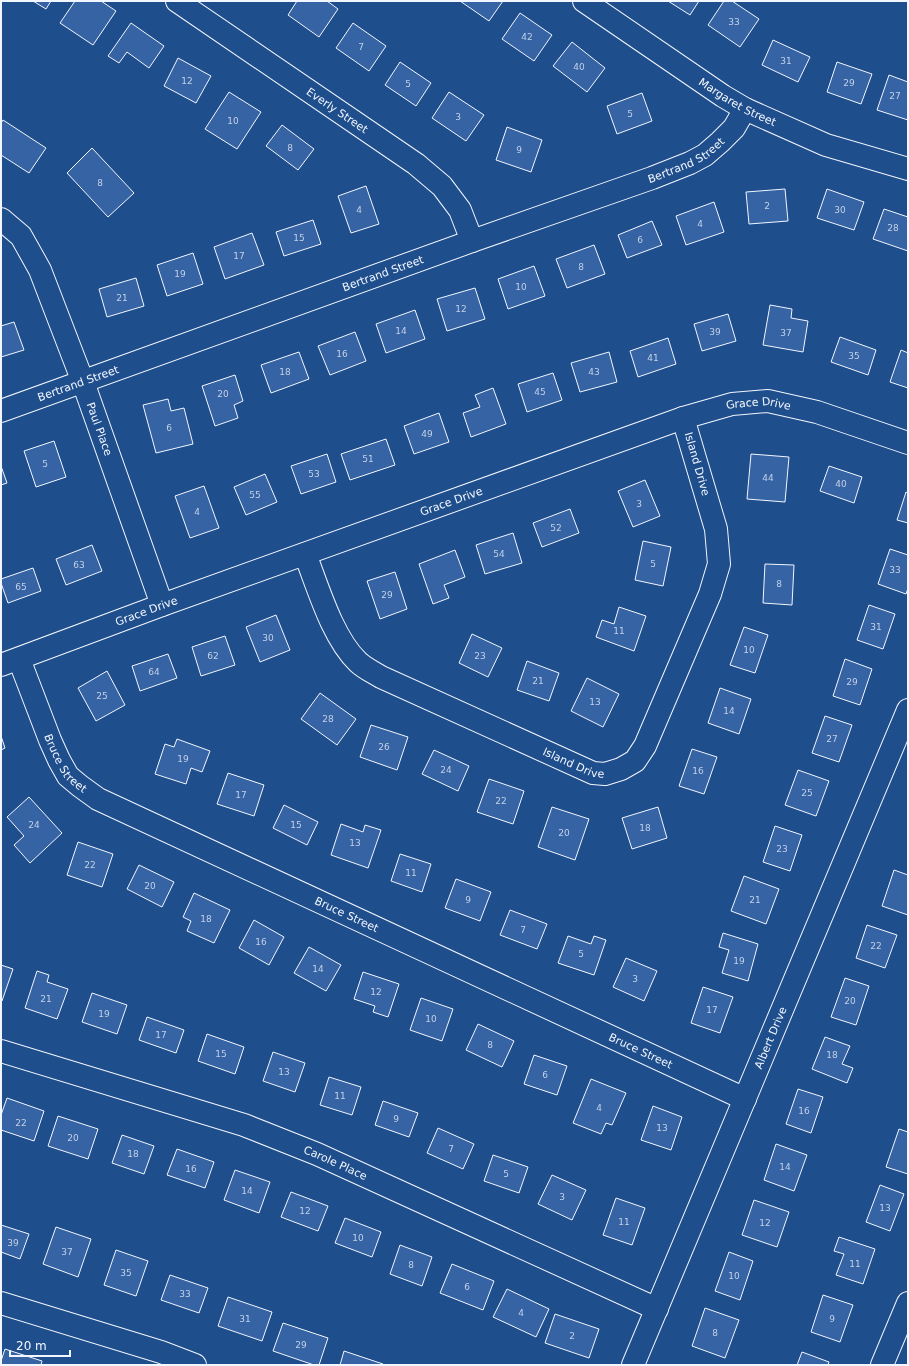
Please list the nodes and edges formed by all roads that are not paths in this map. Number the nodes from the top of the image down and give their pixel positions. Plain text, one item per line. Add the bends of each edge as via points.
1 (177, 1) edge
2 (584, 1) edge
3 (745, 109) junction
4 (908, 169) edge
5 (1, 219) edge
6 (472, 241) junction
7 (83, 382) junction
8 (1, 412) edge
9 (683, 418) junction
10 (908, 442) edge
11 (305, 554) junction
12 (162, 605) junction
13 (10, 662) edge
14 (908, 710) edge
15 (1, 1051) edge
16 (744, 1099) junction
17 (1, 1303) edge
18 (908, 1303) edge
19 (656, 1309) junction
20 (195, 1365) edge
21 (633, 1365) edge
22 (882, 1365) edge

1 - 6 street, Everly Street via 416,164 442,186 460,210
2 - 3 street, Margaret Street
3 - 4 street, Margaret Street via 826,144
3 - 6 street, Bertrand Street via 734,128 720,142 705,155 690,163
5 - 7 street, Paul Place via 21,236 40,270
6 - 7 street, Bertrand Street
7 - 8 street, Bertrand Street
7 - 12 street, Paul Place
9 - 10 street, Grace Drive via 732,404 768,400 816,412
9 - 11 street, Grace Drive
9 - 11 street, Island Drive via 716,529 720,564 710,594 645,746 635,761 621,770 605,774 593,773 381,677 358,662 344,646 330,619
11 - 12 street, Grace Drive
12 - 13 street, Grace Drive
13 - 16 street, Bruce Street via 68,776 98,799
14 - 16 street, Albert Drive
15 - 19 street, Carole Place via 244,1125 278,1138
16 - 19 street, Albert Drive
17 - 20 street via 161,1352
18 - 22 street
19 - 21 street, Albert Drive

